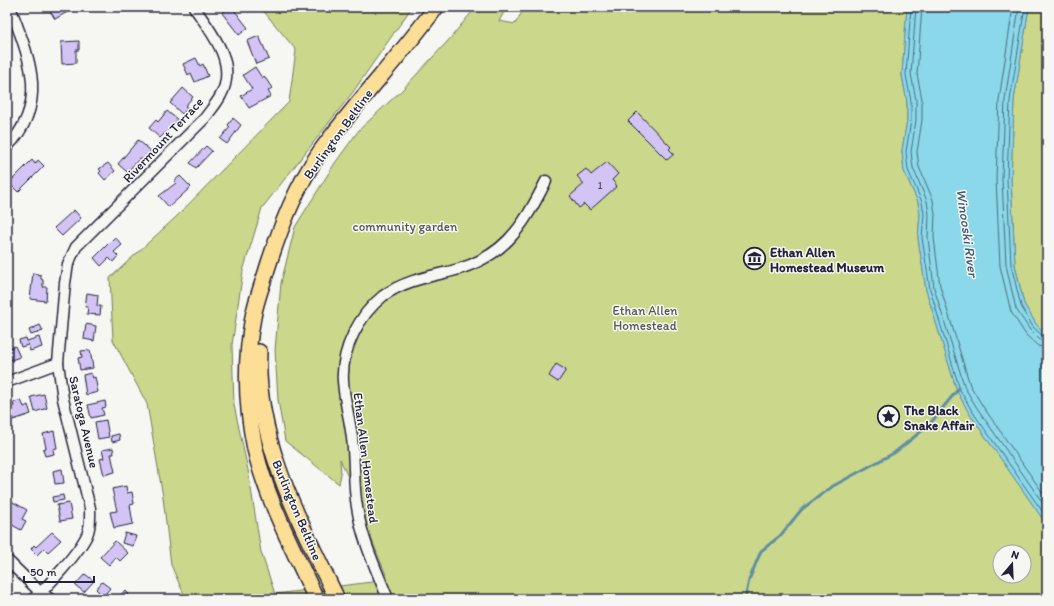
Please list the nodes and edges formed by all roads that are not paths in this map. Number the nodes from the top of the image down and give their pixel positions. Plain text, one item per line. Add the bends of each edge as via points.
1 (10, 7) edge
2 (194, 7) edge
3 (436, 7) edge
4 (7, 147) edge
5 (546, 181) dead end
6 (87, 236) joint
7 (266, 275) junction
8 (58, 363) junction
9 (7, 382) edge
10 (7, 560) edge
11 (37, 596) edge
12 (50, 599) edge
13 (316, 599) edge
14 (337, 599) edge
15 (388, 599) edge

1 - 4 street via 28,56 32,102 25,122
2 - 6 street, Rivermount Terrace via 218,43 226,61 226,80 221,94 205,118
3 - 7 main road, Burlington Beltline via 346,118 308,171 288,210
5 - 15 street, Ethan Allen Homestead via 529,215 496,251 477,263 413,280 383,296 369,310 350,344 343,379 351,422 357,507 364,540
6 - 8 street, Saratoga Avenue via 76,247 68,264
7 - 13 main road, Burlington Beltline via 253,316 249,349 248,402 255,449 273,503
7 - 14 main road, Burlington Beltline via 258,366 264,421 289,497
8 - 9 street
8 - 11 street, Saratoga Avenue via 63,398 90,508 90,524 86,536
10 - 11 street
11 - 12 street

